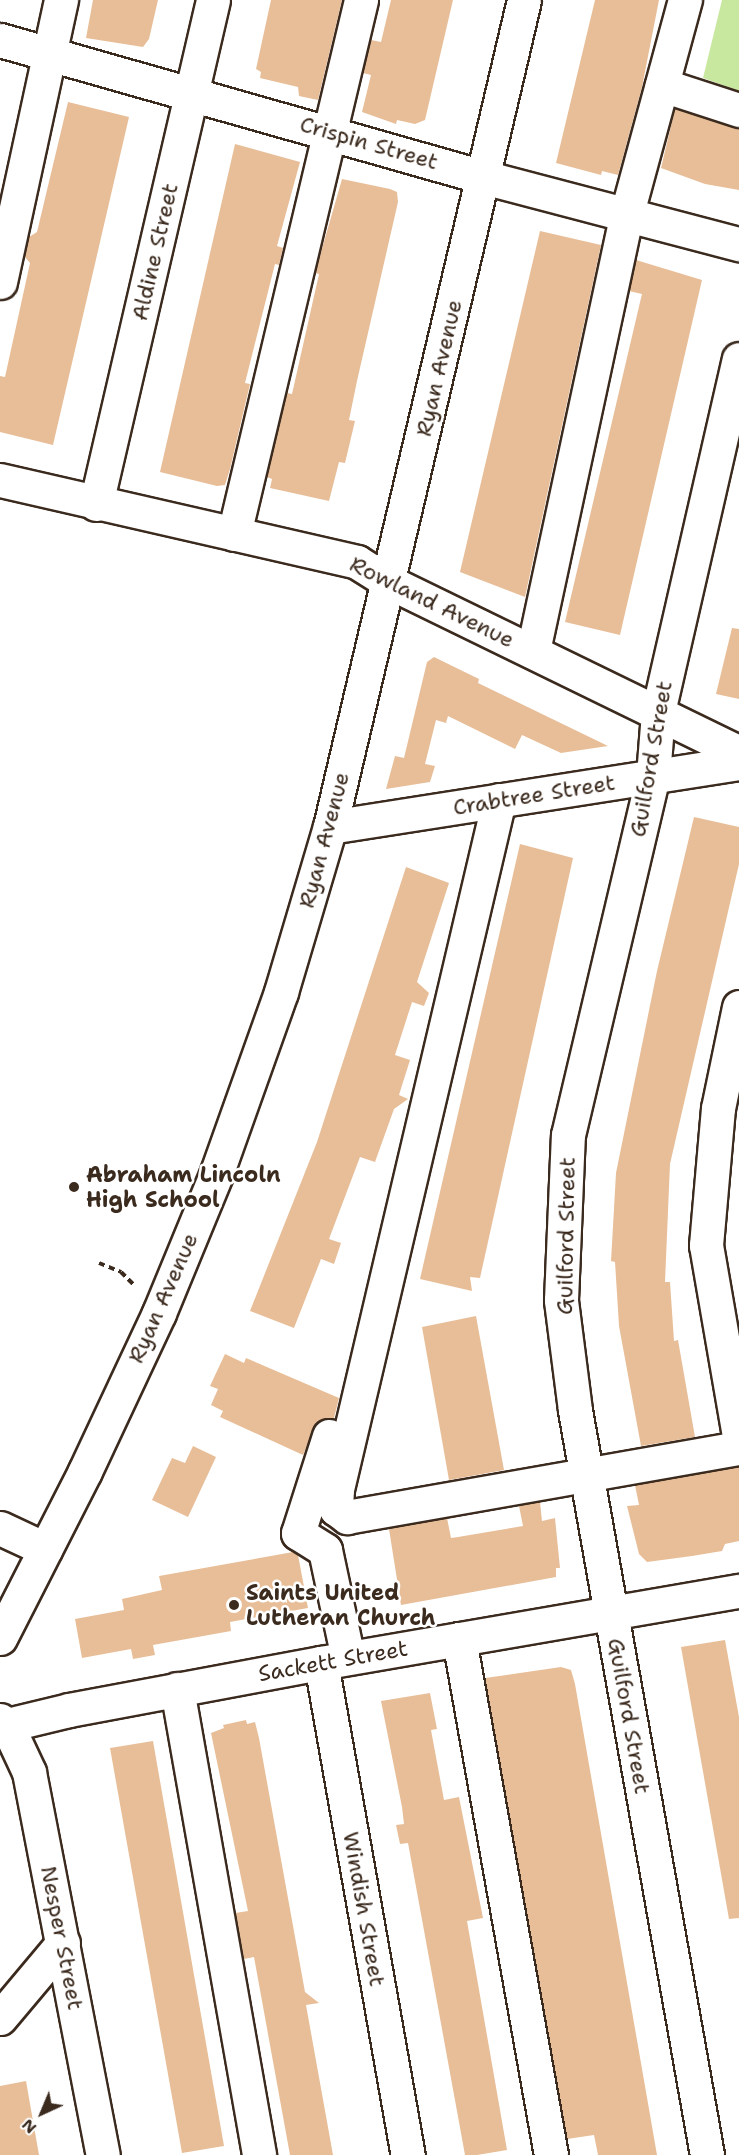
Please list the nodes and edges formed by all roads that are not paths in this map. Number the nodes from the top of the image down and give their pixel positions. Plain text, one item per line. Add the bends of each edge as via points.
1 (61, 0) edge
2 (213, 0) edge
3 (361, 0) edge
4 (524, 0) edge
5 (685, 0) edge
6 (0, 40) edge
7 (49, 53) junction
8 (662, 85) junction
9 (192, 93) junction
10 (739, 110) edge
11 (330, 132) junction
12 (483, 177) junction
13 (627, 213) junction
14 (739, 244) edge
15 (0, 282) edge
16 (739, 359) edge
17 (0, 480) edge
18 (96, 504) junction
19 (234, 534) junction
20 (389, 582) junction
21 (533, 651) junction
22 (658, 712) junction
23 (739, 753) edge
24 (739, 763) edge
25 (652, 776) junction
26 (498, 800) junction
27 (330, 827) junction
28 (739, 1007) edge
29 (330, 1433) dead end
30 (739, 1436) edge
31 (739, 1448) edge
32 (587, 1477) junction
33 (0, 1528) edge
34 (45, 1549) junction
35 (739, 1591) edge
36 (611, 1614) junction
37 (0, 1638) edge
38 (459, 1640) junction
39 (334, 1661) junction
40 (177, 1689) junction
41 (4, 1723) edge
42 (63, 1943) junction
43 (0, 2018) edge
44 (103, 2155) edge
45 (259, 2155) edge
46 (408, 2155) edge
47 (551, 2155) edge
48 (707, 2155) edge

1 - 7 street
2 - 9 street, Aldine Street
3 - 11 street
4 - 12 street, Ryan Avenue
5 - 8 street
6 - 7 street, Crispin Street
7 - 9 street, Crispin Street
7 - 15 street
8 - 10 street
8 - 13 street
9 - 11 street, Crispin Street
9 - 18 street, Aldine Street
11 - 12 street, Crispin Street
11 - 19 street
12 - 13 street, Crispin Street
12 - 20 street, Ryan Avenue
13 - 14 street, Crispin Street
13 - 21 street
16 - 22 street, Guilford Street
17 - 18 street, Rowland Avenue
18 - 19 street, Rowland Avenue
19 - 20 street, Rowland Avenue via 357,562
20 - 21 street, Rowland Avenue
20 - 27 street, Ryan Avenue
21 - 22 street, Rowland Avenue
22 - 23 street, Rowland Avenue
22 - 25 street, Guilford Street
24 - 25 street, Crabtree Street
25 - 26 street, Crabtree Street
25 - 32 street, Guilford Street via 568,1135 561,1300
26 - 27 street, Crabtree Street
26 - 32 street via 337,1489 336,1509 347,1517
27 - 34 street, Ryan Avenue via 281,992 217,1172 159,1312
28 - 30 street via 718,1108 706,1245
29 - 39 street, Windish Street via 298,1533 325,1550
31 - 32 street
32 - 36 street, Guilford Street
33 - 34 street
34 - 37 street, Ryan Avenue
35 - 36 street, Sackett Street
36 - 38 street, Sackett Street
36 - 48 street, Guilford Street
38 - 39 street, Sackett Street
38 - 47 street
39 - 40 street, Sackett Street
39 - 46 street, Windish Street
40 - 41 street, Sackett Street
40 - 45 street
41 - 42 street, Nesper Street via 29,1772
42 - 43 street
42 - 44 street, Nesper Street

